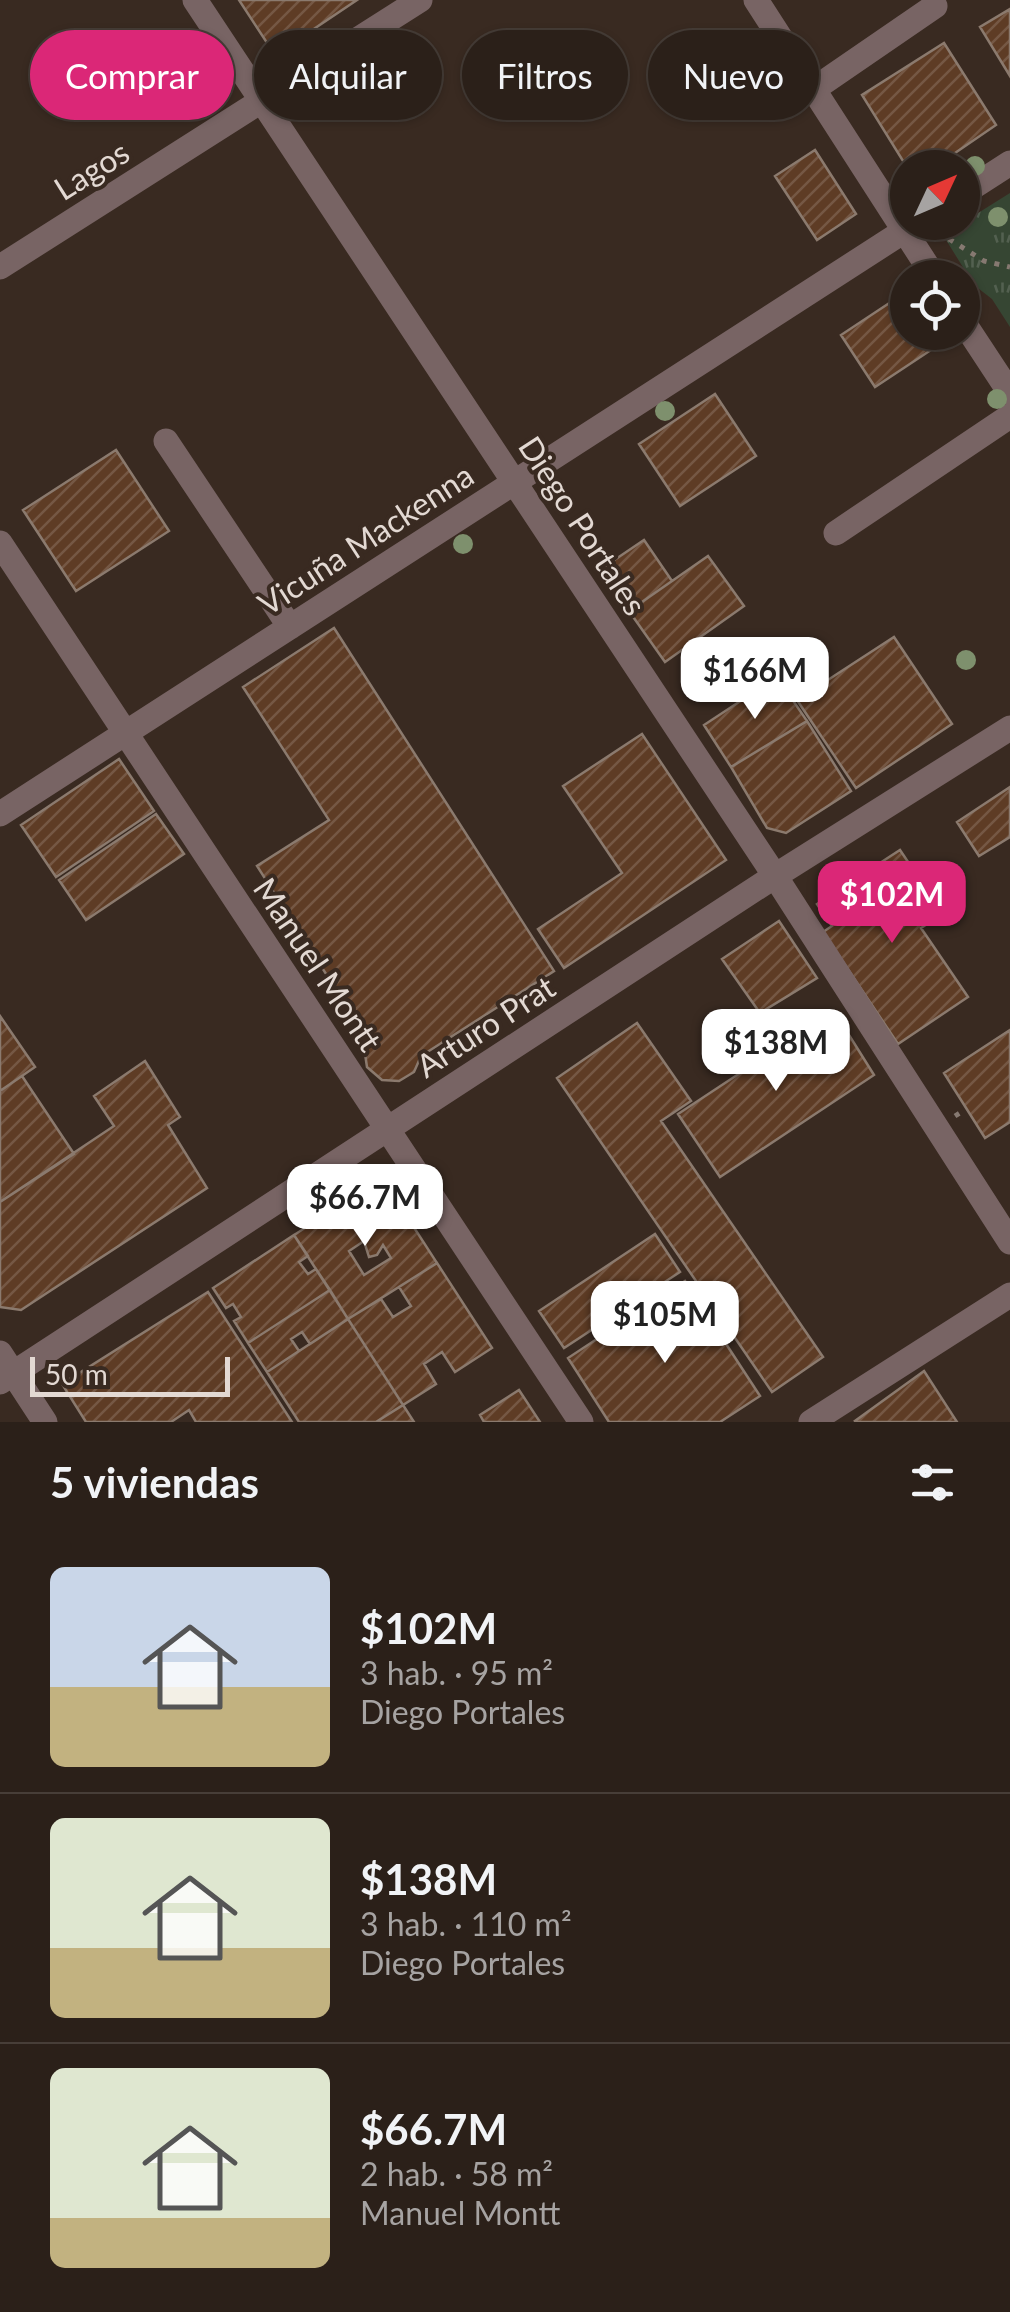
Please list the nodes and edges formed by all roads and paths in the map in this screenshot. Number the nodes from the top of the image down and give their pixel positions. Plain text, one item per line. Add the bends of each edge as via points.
1 (195, 0) edge
2 (420, 0) edge
3 (756, 0) edge
4 (935, 6) dead end
5 (374, 30) edge
6 (776, 30) edge
7 (819, 86) edge
8 (254, 91) edge
9 (819, 96) edge
10 (254, 108) edge
11 (273, 120) edge
12 (1010, 163) edge
13 (980, 182) edge
14 (890, 196) edge
15 (892, 240) edge
16 (951, 240) edge
17 (1010, 267) edge
18 (0, 268) edge
19 (980, 348) edge
20 (1010, 394) edge
21 (1010, 416) edge
22 (166, 441) dead end
23 (515, 483) junction
24 (836, 533) dead end
25 (0, 543) edge
26 (290, 627) junction
27 (1010, 728) edge
28 (124, 733) junction
29 (0, 814) edge
30 (774, 876) junction
31 (388, 1131) junction
32 (1010, 1242) edge
33 (1010, 1295) edge
34 (4, 1370) edge
35 (45, 1422) edge
36 (581, 1422) edge
37 (811, 1422) edge

1 - 8 street, Diego Portales
2 - 5 street, Lagos
3 - 6 street
4 - 7 street
9 - 14 street
10 - 18 street, Lagos
11 - 23 street, Diego Portales
12 - 13 street
15 - 23 street, Vicuña Mackenna
16 - 17 path via 984,261
19 - 20 street
21 - 24 street
22 - 26 street
23 - 26 street, Vicuña Mackenna
23 - 30 street, Diego Portales
25 - 28 street, Manuel Montt
26 - 28 street, Vicuña Mackenna
27 - 30 street, Arturo Prat
28 - 29 street, Vicuña Mackenna
28 - 31 street, Manuel Montt
30 - 31 street, Arturo Prat
30 - 32 street, Diego Portales
31 - 34 street, Arturo Prat
31 - 36 street, Manuel Montt
33 - 37 street
34 - 35 street

